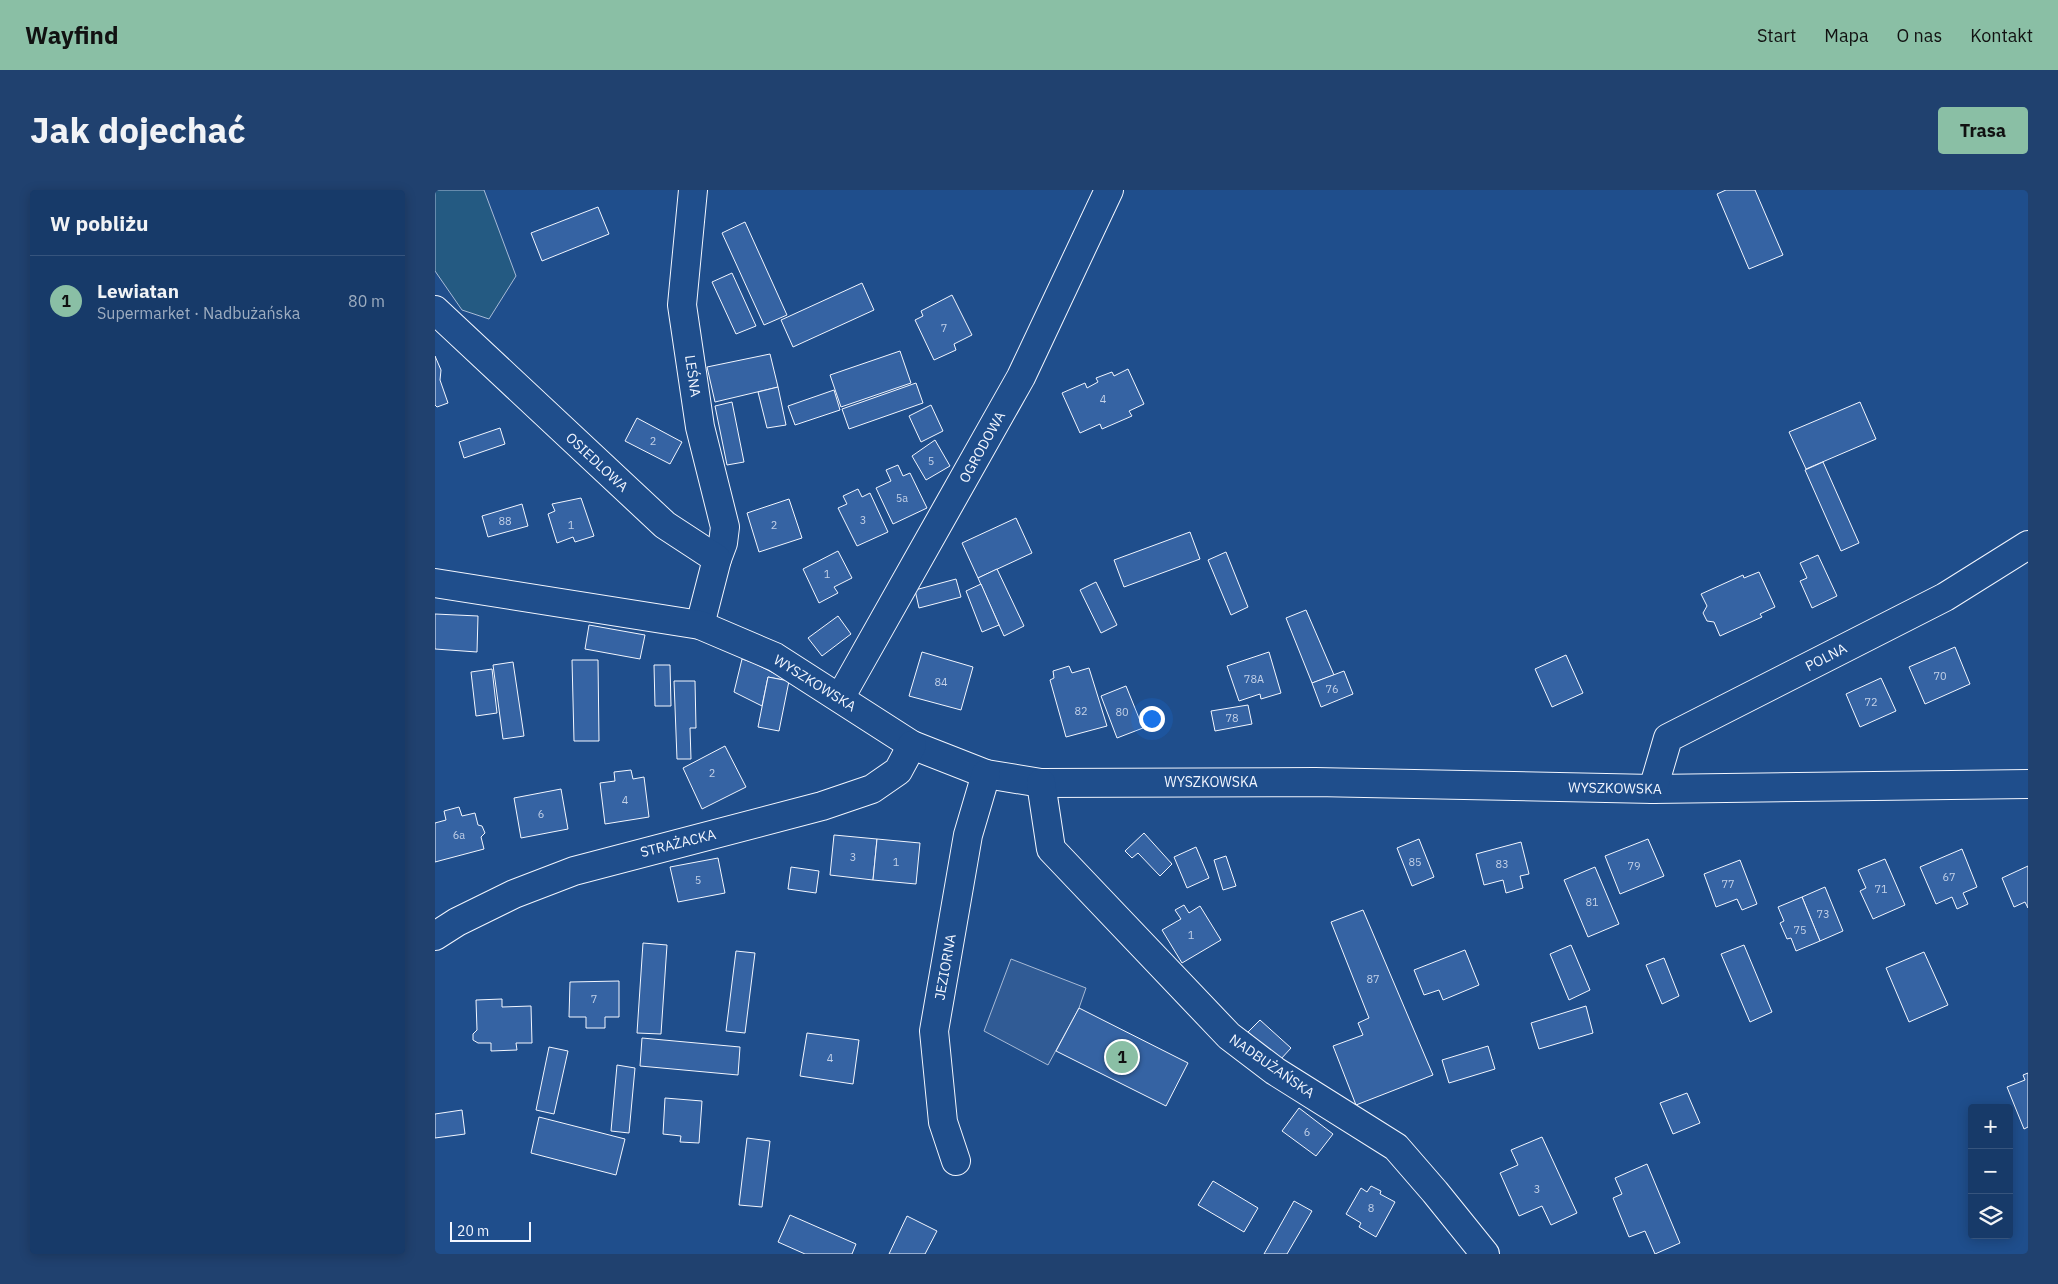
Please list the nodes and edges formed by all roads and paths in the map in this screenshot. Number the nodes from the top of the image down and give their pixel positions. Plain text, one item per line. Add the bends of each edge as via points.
1 (693, 190) edge
2 (1109, 190) edge
3 (435, 310) edge
4 (2028, 545) edge
5 (717, 558) junction
6 (435, 583) edge
7 (700, 625) junction
8 (840, 698) junction
9 (912, 746) junction
10 (987, 774) junction
11 (1041, 784) junction
12 (2028, 784) edge
13 (1653, 789) junction
14 (435, 936) edge
15 (956, 1161) dead end
16 (1485, 1254) edge

1 - 5 street, LEŚNA via 682,306 700,427 725,527
2 - 8 street, OGRODOWA via 1021,377
3 - 5 street, OSIEDLOWA via 665,525
4 - 13 street, POLNA via 1945,597 1668,738
5 - 7 street
6 - 7 street, WYSZKOWSKA
7 - 8 street, WYSZKOWSKA via 775,657
8 - 9 street, WYSZKOWSKA
9 - 10 street, WYSZKOWSKA
9 - 14 street, STRAŻACKA via 897,770 872,789 822,806 574,870 514,894
10 - 11 street, WYSZKOWSKA
10 - 15 street, JEZIORNA via 968,835 934,1031 943,1122
11 - 13 street, WYSZKOWSKA via 1315,782
11 - 16 street, NADBUŻAŃSKA via 1051,849 1229,1036 1275,1070 1395,1147
12 - 13 street, WYSZKOWSKA

